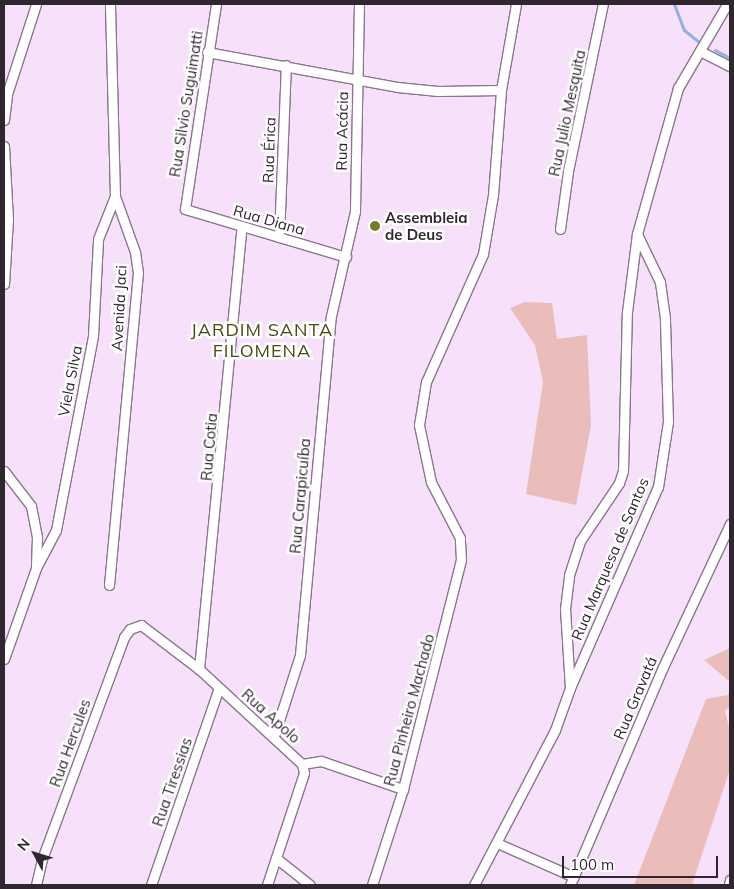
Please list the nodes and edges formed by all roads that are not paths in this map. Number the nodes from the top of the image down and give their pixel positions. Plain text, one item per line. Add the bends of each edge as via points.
1 (36, 4) edge
2 (110, 4) edge
3 (216, 4) edge
4 (359, 4) edge
5 (516, 4) edge
6 (603, 4) edge
7 (727, 4) edge
8 (700, 51) junction
9 (207, 52) junction
10 (286, 65) junction
11 (730, 66) edge
12 (357, 79) junction
13 (501, 90) junction
14 (5, 94) edge
15 (4, 120) edge
16 (4, 146) edge
17 (115, 196) junction
18 (184, 209) joint
19 (242, 226) junction
20 (560, 229) dead end
21 (637, 234) junction
22 (279, 236) junction
23 (346, 257) junction
24 (4, 275) edge
25 (4, 284) edge
26 (4, 471) edge
27 (730, 524) edge
28 (36, 568) junction
29 (108, 585) dead end
30 (146, 628) joint
31 (4, 659) edge
32 (199, 669) junction
33 (219, 688) junction
34 (570, 688) junction
35 (274, 736) junction
36 (302, 764) junction
37 (403, 789) junction
38 (497, 844) junction
39 (276, 858) junction
40 (730, 880) edge
41 (572, 881) edge
42 (36, 885) edge
43 (151, 885) edge
44 (267, 885) edge
45 (310, 885) edge
46 (372, 885) edge
47 (474, 885) edge
48 (729, 885) edge

1 - 14 street
2 - 17 street, Avenida Jaci
3 - 9 street, Rua Silvio Suguimatti
4 - 12 street, Rua Acácia
5 - 13 street
6 - 20 street, Rua Julio Mesquita via 568,171
7 - 8 street
8 - 11 street
8 - 21 street via 678,88
9 - 10 street
9 - 18 street, Rua Silvio Suguimatti
10 - 12 street
10 - 22 street, Rua Érica
12 - 13 street via 438,91
12 - 23 street, Rua Acácia via 355,211
13 - 37 street, Rua Pinheiro Machado via 493,195 483,254 426,382 418,426 431,482 460,538 457,584
14 - 15 street
16 - 24 street via 8,219
17 - 28 street, Viela Silva via 98,239 92,336 56,530 51,545
17 - 29 street, Avenida Jaci via 135,252 138,273
18 - 19 street, Rua Diana
19 - 22 street, Rua Diana
19 - 32 street, Rua Cotia
21 - 34 street via 627,312 623,471 619,483 580,541 569,575 565,609
21 - 34 street, Rua Marquesa de Santos via 663,297 668,422 664,459 651,507
22 - 23 street, Rua Diana
23 - 35 street, Rua Carapicuíba via 332,316 300,655
24 - 25 street
26 - 28 street via 31,506 37,537
27 - 41 street, Rua Gravatá via 663,667
28 - 31 street
30 - 32 street, Rua Apolo
30 - 42 street, Rua Hercules via 136,626 124,637 42,859
32 - 33 street, Rua Apolo
33 - 35 street, Rua Apolo
33 - 43 street, Rua Tiressias
34 - 38 street, Rua Marquesa de Santos via 555,730
35 - 36 street, Rua Apolo
36 - 37 street via 321,761
36 - 39 street, Rua Apolo via 304,773
37 - 46 street, Rua Pinheiro Machado
38 - 41 street
38 - 47 street, Rua Marquesa de Santos
39 - 44 street, Rua Apolo
39 - 45 street
40 - 48 street

